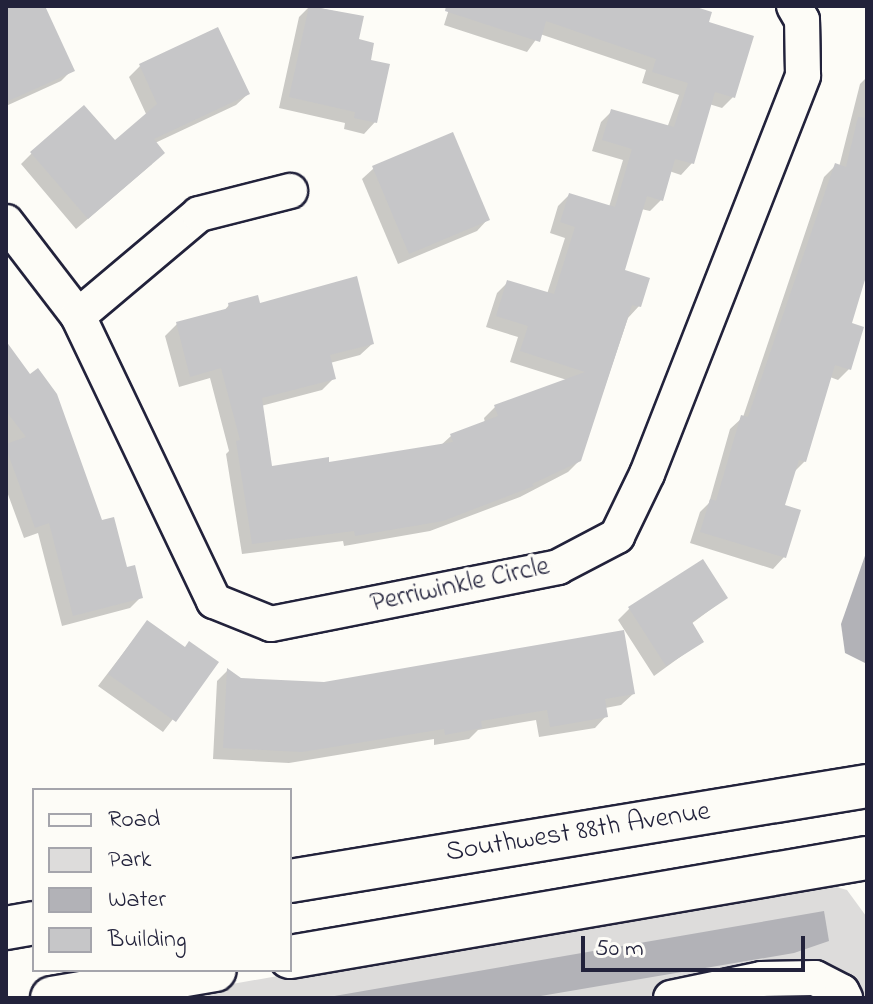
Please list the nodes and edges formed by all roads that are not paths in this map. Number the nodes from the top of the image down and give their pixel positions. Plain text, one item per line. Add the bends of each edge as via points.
1 (794, 6) edge
2 (290, 191) dead end
3 (6, 222) edge
4 (78, 316) junction
5 (867, 786) edge
6 (867, 858) edge
7 (292, 881) edge
8 (32, 923) edge
9 (6, 928) edge
10 (292, 957) edge
11 (203, 972) edge
12 (52, 998) edge
13 (671, 998) edge
14 (845, 998) edge

1 - 4 street, Perriwinkle Circle via 802,20 803,75 647,474 617,536 558,567 271,624 214,601
2 - 4 street via 199,214
3 - 4 street, Perriwinkle Circle
5 - 7 main road, Southwest 88th Avenue
6 - 10 main road
8 - 9 main road
11 - 12 main road
13 - 14 street via 761,979 815,978

